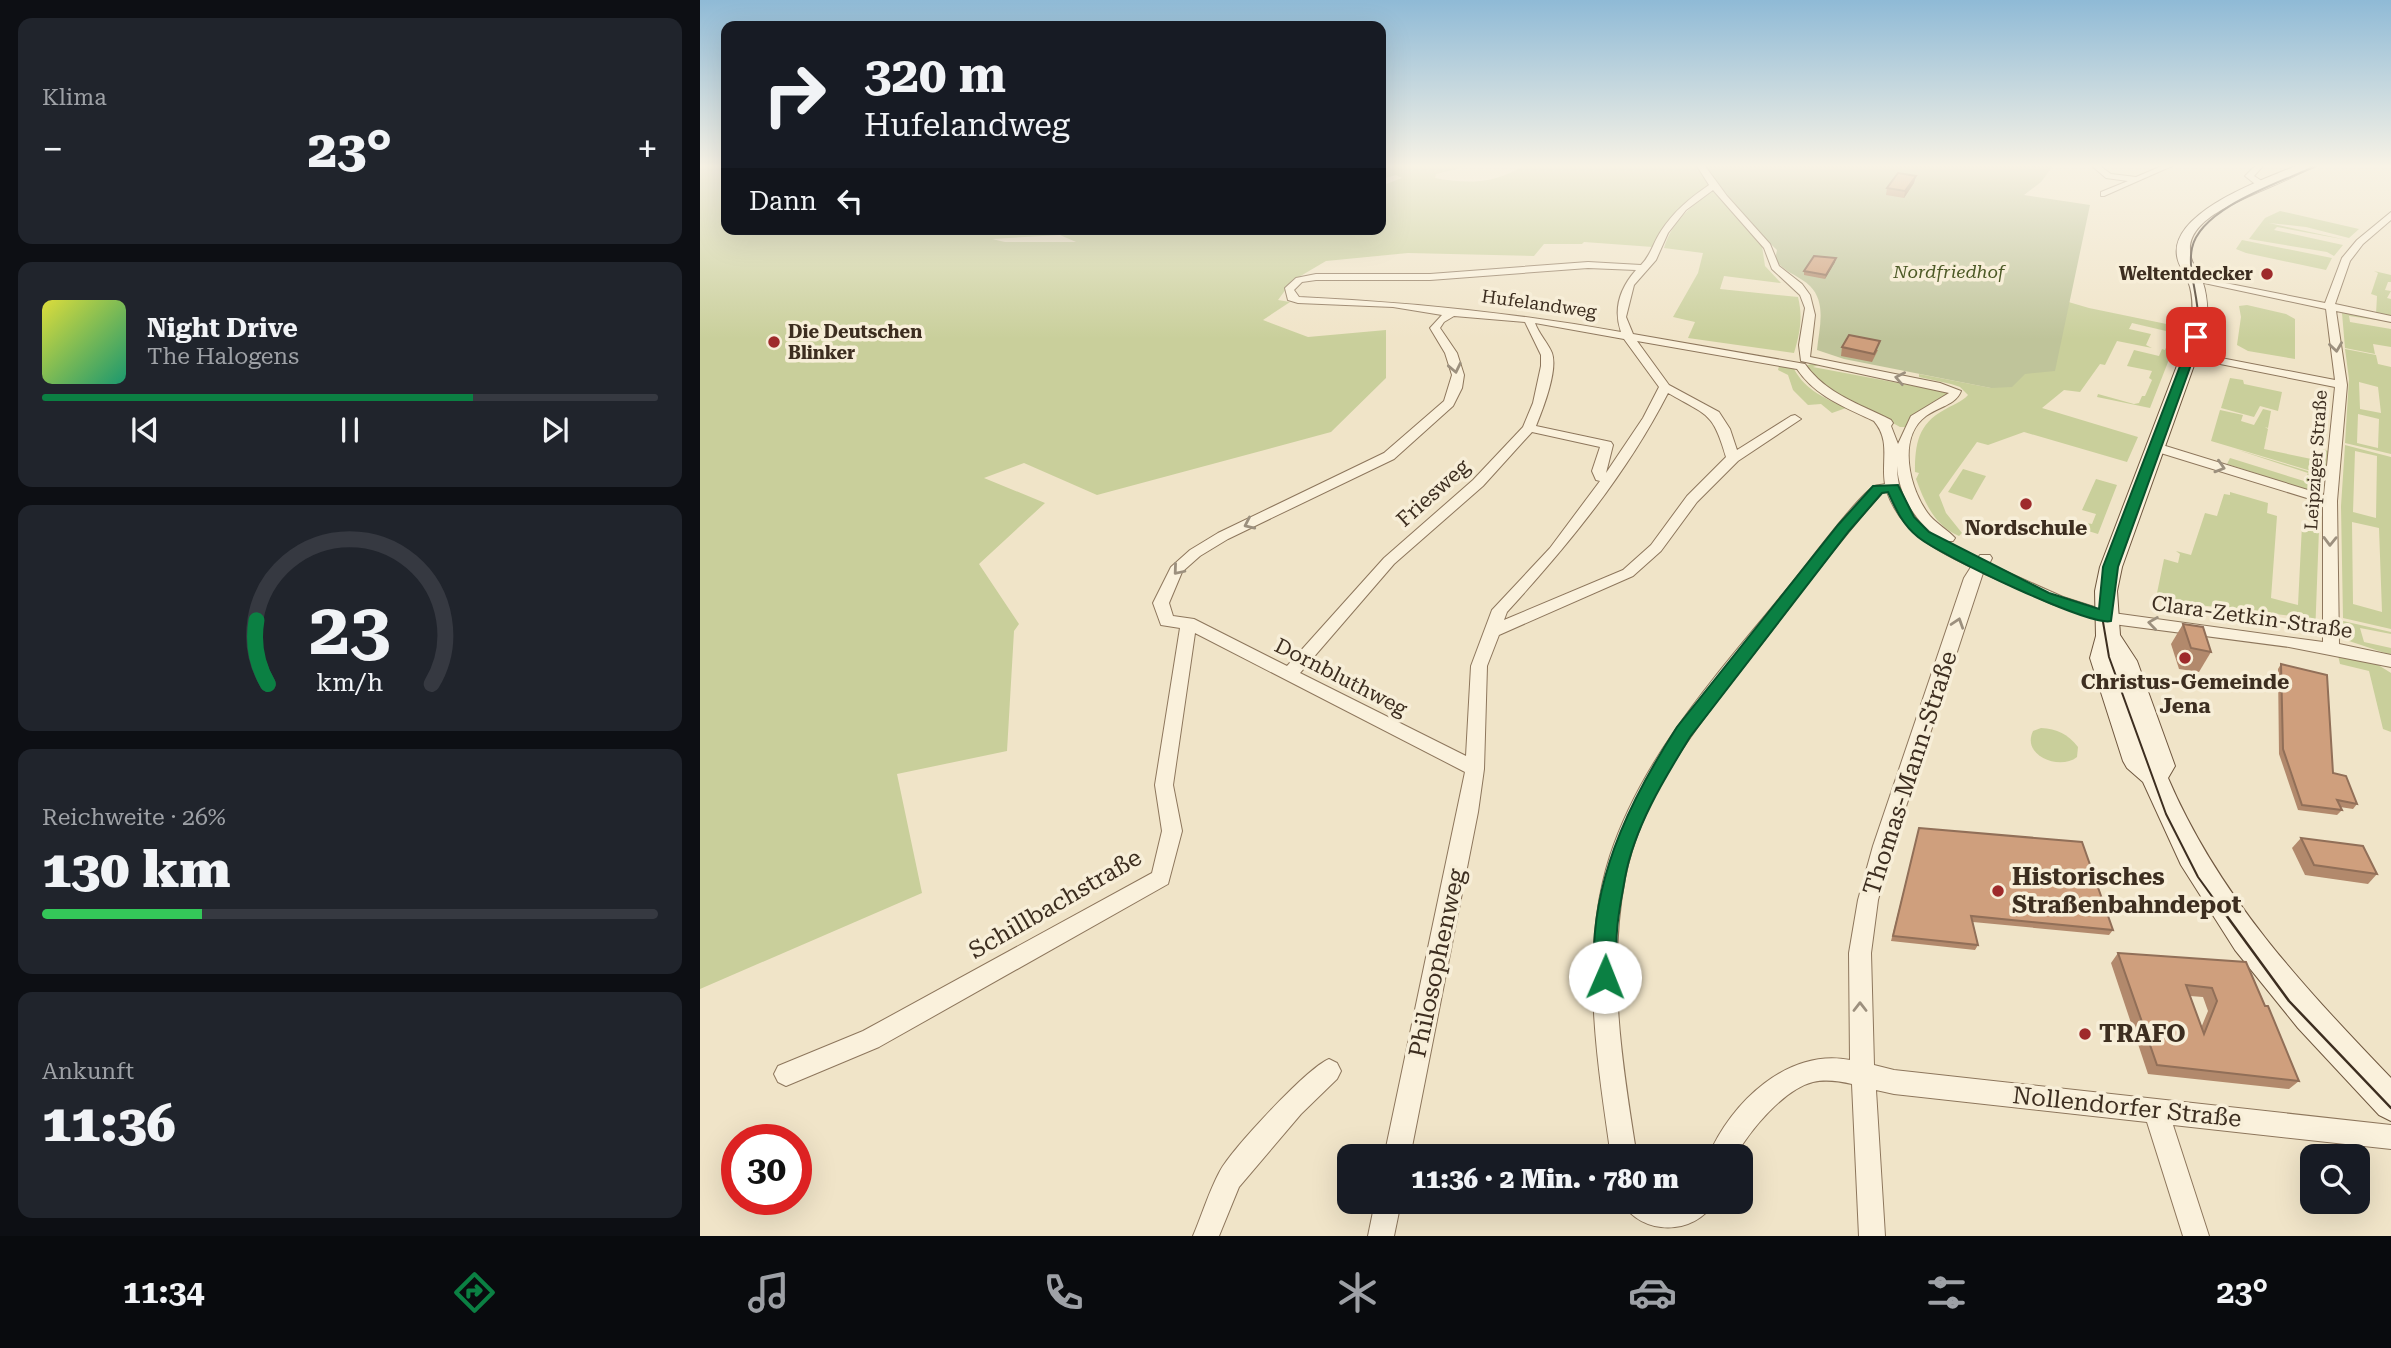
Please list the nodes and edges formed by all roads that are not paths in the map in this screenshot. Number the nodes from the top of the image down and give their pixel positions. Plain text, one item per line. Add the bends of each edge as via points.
1 (1671, 224) edge
2 (1748, 224) edge
3 (2200, 224) edge
4 (2381, 224) edge
5 (1644, 268) junction
6 (2195, 280) junction
7 (2330, 308) junction
8 (1452, 313) junction
9 (1530, 319) junction
10 (2391, 319) edge
11 (1629, 338) junction
12 (2190, 355) junction
13 (1803, 363) junction
14 (2341, 385) junction
15 (1665, 387) junction
16 (1878, 418) junction
17 (1795, 419) dead end
18 (1529, 428) junction
19 (1906, 435) junction
20 (2155, 447) junction
21 (1733, 458) junction
22 (1607, 479) junction
23 (1893, 488) junction
24 (2330, 500) junction
25 (1982, 561) junction
26 (1188, 623) junction
27 (2107, 627) junction
28 (1493, 631) junction
29 (2331, 647) junction
30 (2391, 661) edge
31 (1288, 676) junction
32 (1475, 769) junction
33 (1329, 1070) dead end
34 (786, 1074) dead end
35 (1863, 1075) junction
36 (2391, 1103) edge
37 (2155, 1111) junction
38 (2391, 1137) edge
39 (1400, 1144) edge
40 (1622, 1144) edge
41 (1730, 1144) edge
42 (1386, 1214) edge
43 (1643, 1214) edge
44 (1694, 1214) edge
45 (1206, 1236) edge
46 (1381, 1236) edge
47 (1872, 1236) edge
48 (2196, 1236) edge

1 - 5 street
2 - 13 street via 1769,247 1773,265 1798,283 1808,300
3 - 6 street via 2186,236 2183,255
4 - 7 street, Leipziger Straße via 2345,260
5 - 8 street, Hufelandweg via 1588,265 1430,277 1317,277 1298,280 1289,290 1298,300 1393,304
5 - 11 street via 1629,284 1623,301 1621,317
6 - 7 street
6 - 12 street via 2201,314
7 - 10 street
7 -> 14 street, Leipziger Straße
8 - 9 street, Hufelandweg
8 -> 26 street, Dornbluthweg via 1435,328 1458,375 1448,403 1389,456 1195,553 1175,570 1161,603 1167,621
9 - 11 street, Hufelandweg
9 - 18 street, Friesweg via 1547,355 1547,366
11 - 13 street, Hufelandweg
11 - 15 street
12 - 14 street
12 - 20 street
13 - 16 street via 1808,379 1819,390
19 -> 13 street, Hufelandweg via 1918,416 1953,397 1955,391
14 - 24 street, Leipziger Straße
15 - 21 street via 1714,415
15 - 22 street, Philosophenweg
16 - 19 street
16 - 23 street via 1894,443
17 - 21 street
18 - 22 street via 1607,445 1599,471
18 - 31 street, Friesweg via 1478,483 1389,561
19 - 25 street via 1903,470 1914,502 1941,535
20 -> 24 street
20 - 27 street via 2111,567
21 - 28 street via 1692,499 1656,548 1628,573
22 - 28 street, Philosophenweg via 1555,551 1500,610
23 - 25 street via 1907,519 1924,535
23 - 40 street via 1878,489 1843,528 1683,732 1634,822 1615,874 1606,933 1606,1020
24 -> 29 street, Leipziger Straße
25 - 27 street
35 -> 25 street, Thomas-Mann-Straße via 1860,953 1868,900 1882,846
26 - 31 street, Dornbluthweg
26 - 34 street, Schillbachstraße via 1164,785 1172,831 1161,878 871,1039
29 -> 27 street, Clara-Zetkin-Straße
27 - 36 street via 2125,661 2162,765 2154,776 2191,856 2246,940
28 - 32 street, Philosophenweg via 1479,666
29 - 30 street, Clara-Zetkin-Straße
31 - 32 street, Dornbluthweg
32 - 39 street, Philosophenweg
33 - 45 street via 1292,1105 1230,1178
35 - 37 street, Nollendorfer Straße
35 - 41 street, Nollendorfer Straße via 1814,1070 1791,1080 1750,1113
35 - 47 street, Thomas-Mann-Straße
37 - 38 street, Nollendorfer Straße
37 - 48 street
42 - 46 street
43 - 44 street via 1662,1227 1679,1227

